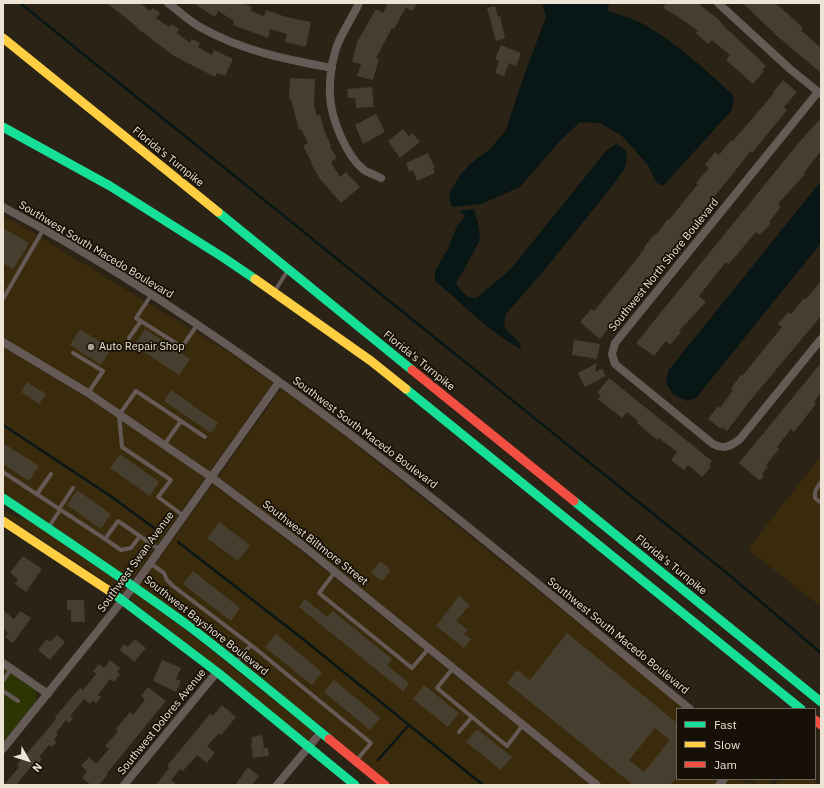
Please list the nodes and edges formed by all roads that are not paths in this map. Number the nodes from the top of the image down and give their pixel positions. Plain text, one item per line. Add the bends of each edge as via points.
1 (168, 3) edge
2 (359, 3) edge
3 (718, 3) edge
4 (3, 38) edge
5 (332, 68) junction
6 (820, 94) edge
7 (3, 127) edge
8 (381, 178) dead end
9 (3, 207) edge
10 (44, 230) junction
11 (288, 270) junction
12 (273, 293) junction
13 (152, 294) junction
14 (3, 299) edge
15 (141, 321) junction
16 (197, 325) junction
17 (129, 338) dead end
18 (821, 339) edge
19 (3, 342) edge
20 (73, 353) dead end
21 (279, 382) junction
22 (88, 393) junction
23 (119, 415) junction
24 (181, 421) junction
25 (205, 437) dead end
26 (164, 445) junction
27 (3, 472) edge
28 (52, 474) dead end
29 (211, 477) junction
30 (821, 482) edge
31 (73, 488) dead end
32 (37, 494) junction
33 (3, 498) edge
34 (821, 503) edge
35 (3, 506) edge
36 (60, 509) junction
37 (28, 514) junction
38 (184, 516) junction
39 (3, 521) edge
40 (48, 528) junction
41 (140, 536) junction
42 (105, 539) junction
43 (160, 550) junction
44 (150, 563) junction
45 (335, 572) junction
46 (134, 586) junction
47 (122, 600) junction
48 (251, 645) junction
49 (429, 648) junction
50 (3, 663) edge
51 (235, 663) junction
52 (453, 668) junction
53 (11, 669) junction
54 (217, 672) junction
55 (3, 681) edge
56 (3, 691) edge
57 (48, 694) junction
58 (18, 701) dead end
59 (821, 702) edge
60 (689, 708) edge
61 (800, 708) edge
62 (472, 717) junction
63 (523, 725) junction
64 (321, 732) junction
65 (459, 732) dead end
66 (309, 746) junction
67 (3, 749) edge
68 (356, 761) junction
69 (124, 785) edge
70 (277, 785) edge
71 (355, 785) edge
72 (385, 785) edge
73 (596, 785) edge

1 - 5 street via 199,27 234,44 278,58
2 - 5 street via 339,42
3 - 6 street
4 - 11 main road, Florida's Turnpike
5 - 8 street via 330,96 334,120 346,148 363,169
6 - 18 street, Southwest North Shore Boulevard via 615,344 612,354 615,364 720,448 731,446 740,439
7 - 12 main road via 110,186 224,258
9 - 10 street, Southwest South Macedo Boulevard
10 - 13 street, Southwest South Macedo Boulevard
10 - 14 lane
11 - 12 lane
11 - 59 main road, Florida's Turnpike
12 - 61 main road via 371,361
13 - 15 lane via 136,318
13 - 16 street, Southwest South Macedo Boulevard
15 - 16 lane via 182,347
15 - 17 lane
16 - 21 street, Southwest South Macedo Boulevard
19 - 22 street, Southwest Biltmore Street
20 - 22 lane via 103,371
21 - 29 street, Southwest Swan Avenue
21 - 60 street, Southwest South Macedo Boulevard via 400,472
22 - 23 street, Southwest Biltmore Street
23 - 24 lane via 136,391
23 - 26 street, Southwest Biltmore Street
23 - 38 lane via 122,447 171,480 158,497
24 - 25 lane
24 - 26 lane
26 - 29 street, Southwest Biltmore Street
27 - 32 lane
28 - 32 lane
29 - 38 street, Southwest Swan Avenue
29 - 45 street, Southwest Biltmore Street
30 - 34 lane via 814,494
31 - 36 lane
32 - 36 lane
33 - 37 main road, Southwest Bayshore Boulevard
35 - 37 main road via 17,513
36 - 40 lane
36 - 42 lane
37 - 40 main road, Southwest Bayshore Boulevard
38 - 43 street, Southwest Swan Avenue
39 - 47 main road
40 - 46 main road, Southwest Bayshore Boulevard
41 - 42 lane via 131,548 121,550
41 - 42 lane via 118,521
41 - 43 lane
43 - 44 street, Southwest Swan Avenue
44 - 46 street, Southwest Swan Avenue
44 - 48 lane via 164,573 173,586
45 - 49 street, Southwest Biltmore Street
45 - 49 lane via 319,593 412,668
46 - 47 street, Southwest Swan Avenue
46 - 51 main road, Southwest Bayshore Boulevard
47 - 54 main road
47 - 57 street, Southwest Swan Avenue
48 - 51 lane
48 - 68 lane via 371,743
49 - 52 street, Southwest Biltmore Street
50 - 53 street
51 - 64 main road, Southwest Bayshore Boulevard
52 - 62 lane via 437,688
52 - 63 street, Southwest Biltmore Street
53 - 55 lane
53 - 57 street
54 - 66 main road
54 - 69 street, Southwest Dolores Avenue
56 - 58 lane
57 - 67 street, Southwest Swan Avenue
62 - 63 lane via 507,746
62 - 65 lane
63 - 73 street, Southwest Biltmore Street
64 - 66 street
64 - 68 main road, Southwest Bayshore Boulevard
66 - 70 street
66 - 71 main road
68 - 72 main road, Southwest Bayshore Boulevard

